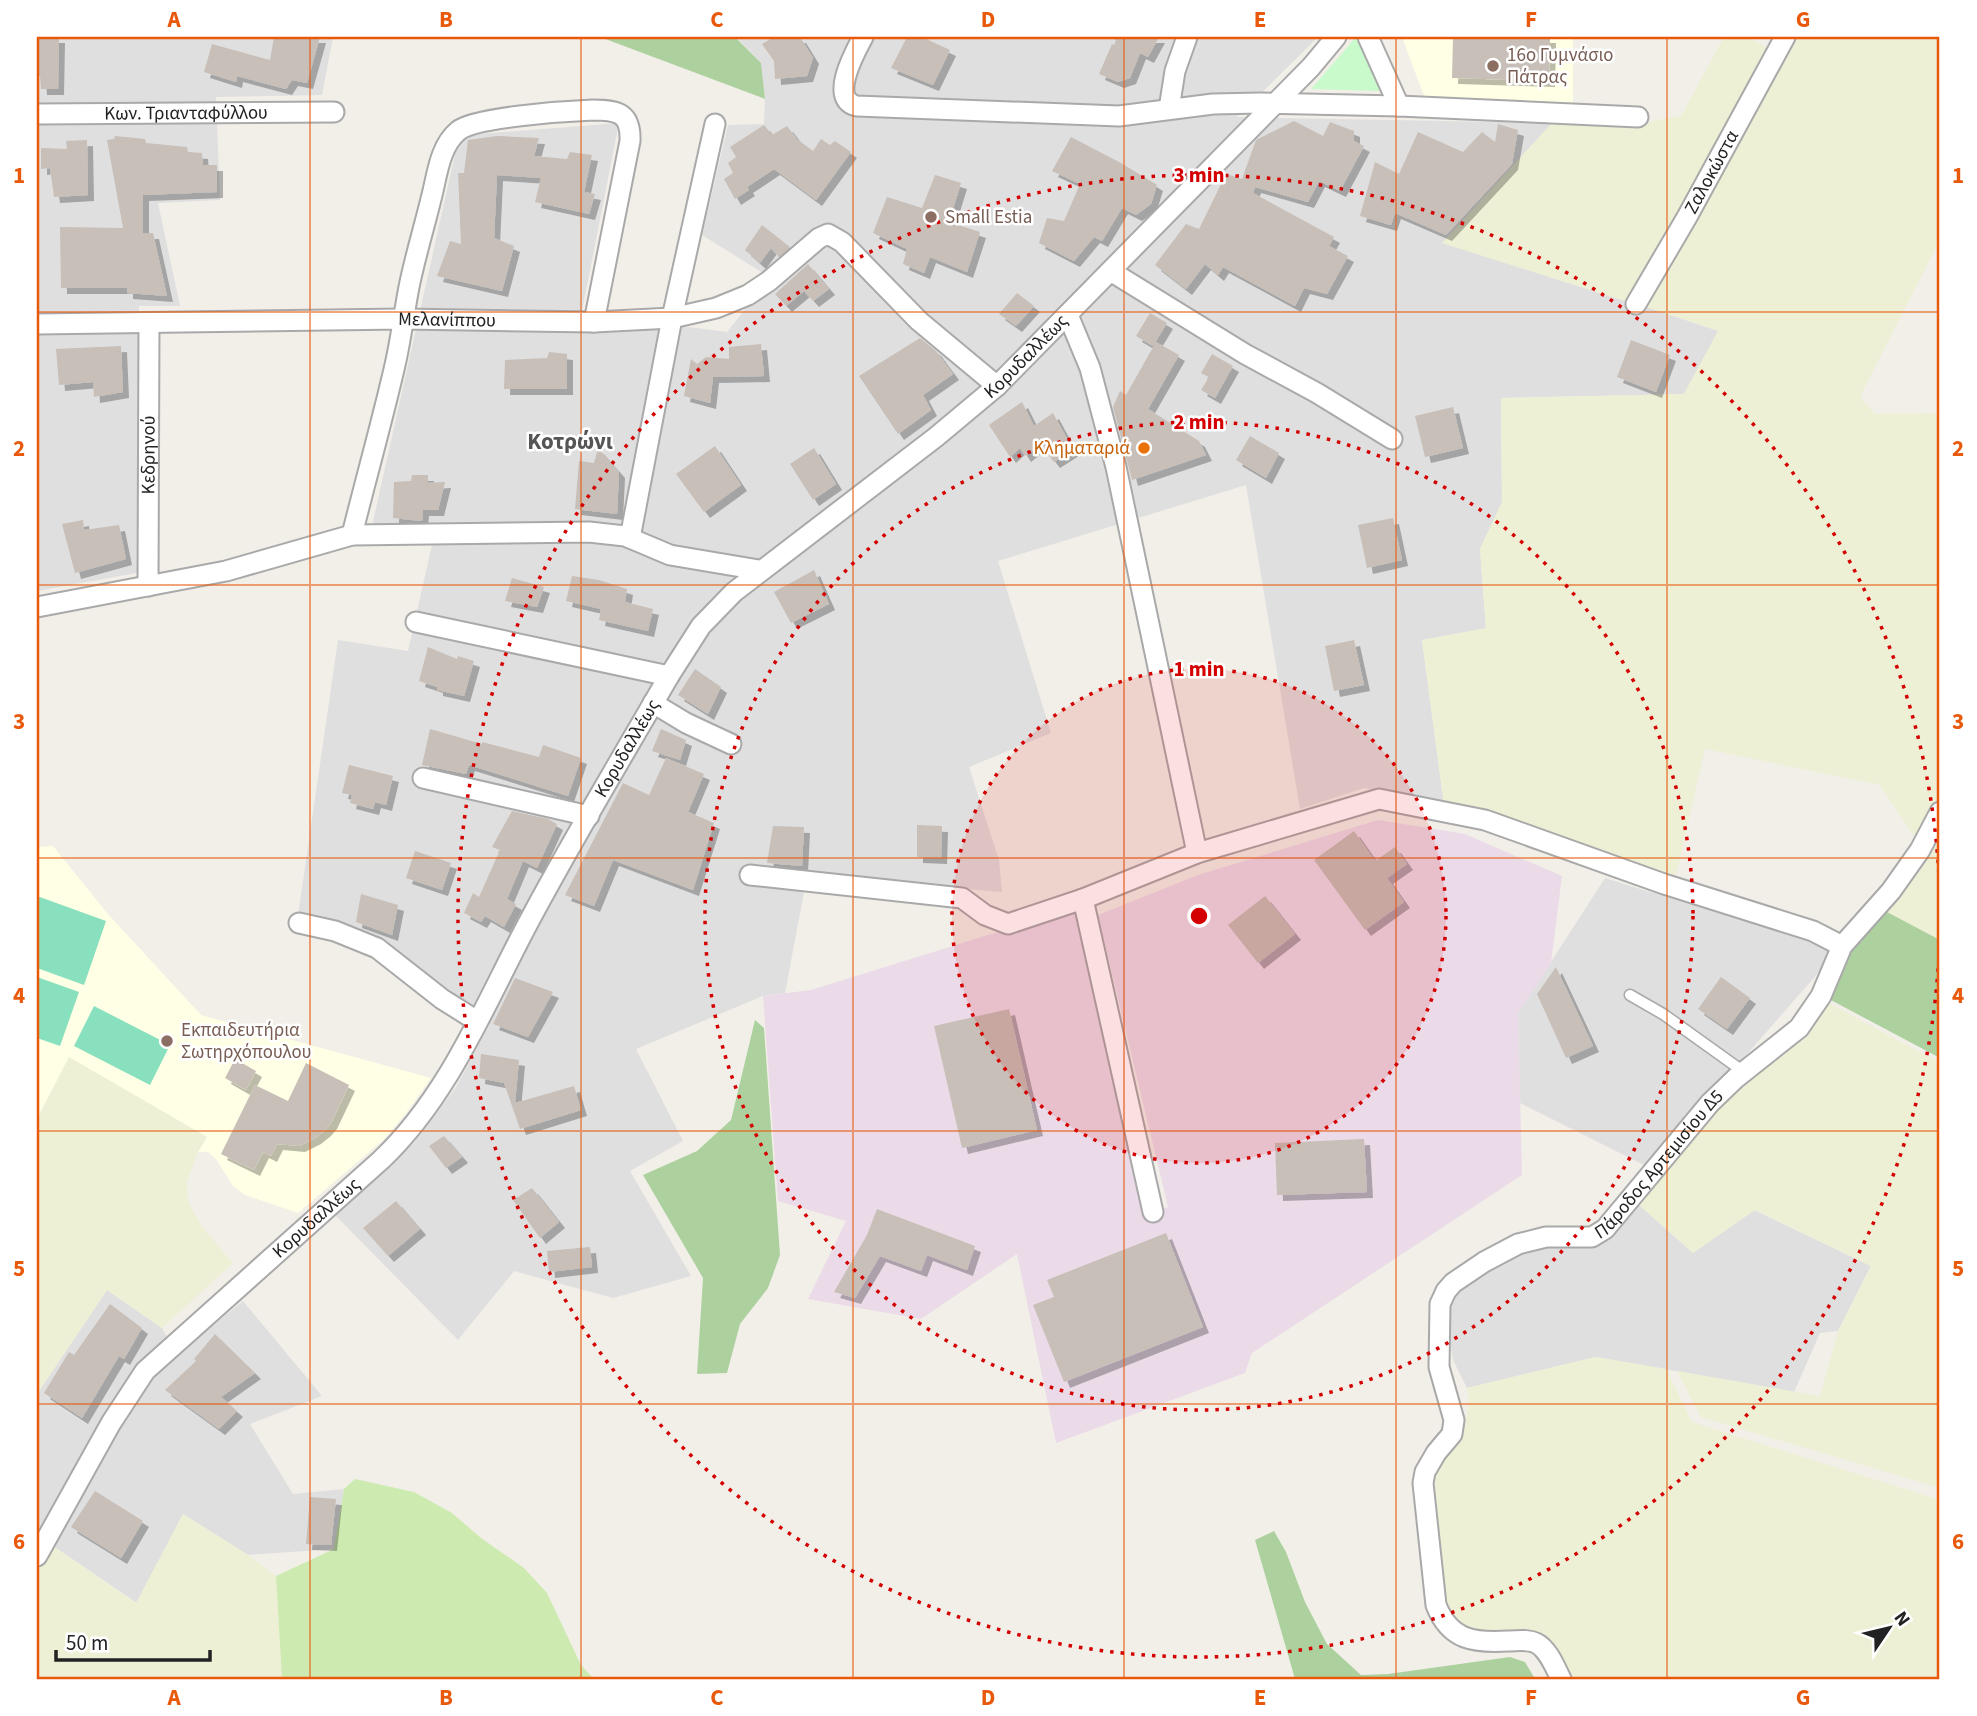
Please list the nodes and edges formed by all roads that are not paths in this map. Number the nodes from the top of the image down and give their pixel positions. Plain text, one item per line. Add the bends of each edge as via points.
1 (863, 37) edge
2 (1187, 37) edge
3 (1336, 37) edge
4 (1368, 37) edge
5 (1785, 37) edge
6 (1275, 104) junction
7 (1399, 106) junction
8 (1169, 109) junction
9 (334, 112) dead end
10 (37, 114) edge
11 (1638, 117) dead end
12 (715, 124) dead end
13 (1112, 272) junction
14 (1636, 304) dead end
15 (1068, 315) junction
16 (673, 318) junction
17 (403, 319) junction
18 (594, 322) junction
19 (149, 323) junction
20 (37, 324) edge
21 (997, 386) junction
22 (1392, 439) dead end
23 (352, 535) junction
24 (630, 538) junction
25 (760, 570) junction
26 (148, 586) junction
27 (37, 607) edge
28 (416, 622) dead end
29 (669, 676) junction
30 (653, 704) junction
31 (731, 744) dead end
32 (423, 778) dead end
33 (1940, 812) edge
34 (589, 816) junction
35 (1198, 853) junction
36 (750, 875) dead end
37 (1083, 899) junction
38 (299, 923) dead end
39 (1842, 946) junction
40 (1630, 995) dead end
41 (477, 1021) junction
42 (1744, 1072) junction
43 (1153, 1212) dead end
44 (37, 1556) edge
45 (1561, 1679) edge

1 - 8 street via 845,80 844,93 850,104 1119,116
2 - 8 street
3 - 6 street, Κορυδαλλέως
4 - 7 street
5 - 14 street, Ζαλοκώστα
6 - 7 street
6 - 8 street
6 - 13 street, Κορυδαλλέως
7 - 11 street
9 - 10 street, Κων. Τριανταφύλλου
12 - 16 street
13 - 15 street, Κορυδαλλέως
13 - 22 street
15 - 21 street, Κορυδαλλέως
15 - 35 street via 1090,368 1116,467
16 - 18 street, Μελανίππου
16 - 21 street, Μελανίππου via 748,295 819,238 831,234 919,321
16 - 24 street
17 - 18 street, Μελανίππου
17 - 18 street via 442,156 459,130 508,119 607,110 625,117 630,141
17 - 19 street, Μελανίππου
17 - 23 street
19 - 20 street, Μελανίππου
19 - 26 street, Κεδρηνού
21 - 25 street, Κορυδαλλέως
23 - 24 street via 589,532
23 - 26 street via 236,568
24 - 25 street via 670,555
25 - 29 street, Κορυδαλλέως via 714,611
26 - 27 street
28 - 29 street
29 - 30 street, Κορυδαλλέως
30 - 31 street
30 - 34 street, Κορυδαλλέως
32 - 34 street
33 - 39 street, Πάροδος Αρτεμισίου Δ5 via 1891,891
34 - 41 street, Κορυδαλλέως
35 - 37 street
35 - 39 street via 1379,799 1485,820 1814,931
36 - 37 street via 962,898 1008,924
37 - 43 street
38 - 41 street via 377,948
39 - 42 street, Πάροδος Αρτεμισίου Δ5 via 1821,996 1799,1028
40 - 42 lane
41 - 44 street, Κορυδαλλέως via 441,1085 404,1137 145,1371
42 - 45 street, Πάροδος Αρτεμισίου Δ5 via 1710,1103 1605,1229 1592,1237 1546,1237 1518,1244 1453,1283 1440,1304 1439,1367 1454,1420 1423,1483 1436,1605 1446,1623 1466,1639 1535,1642

